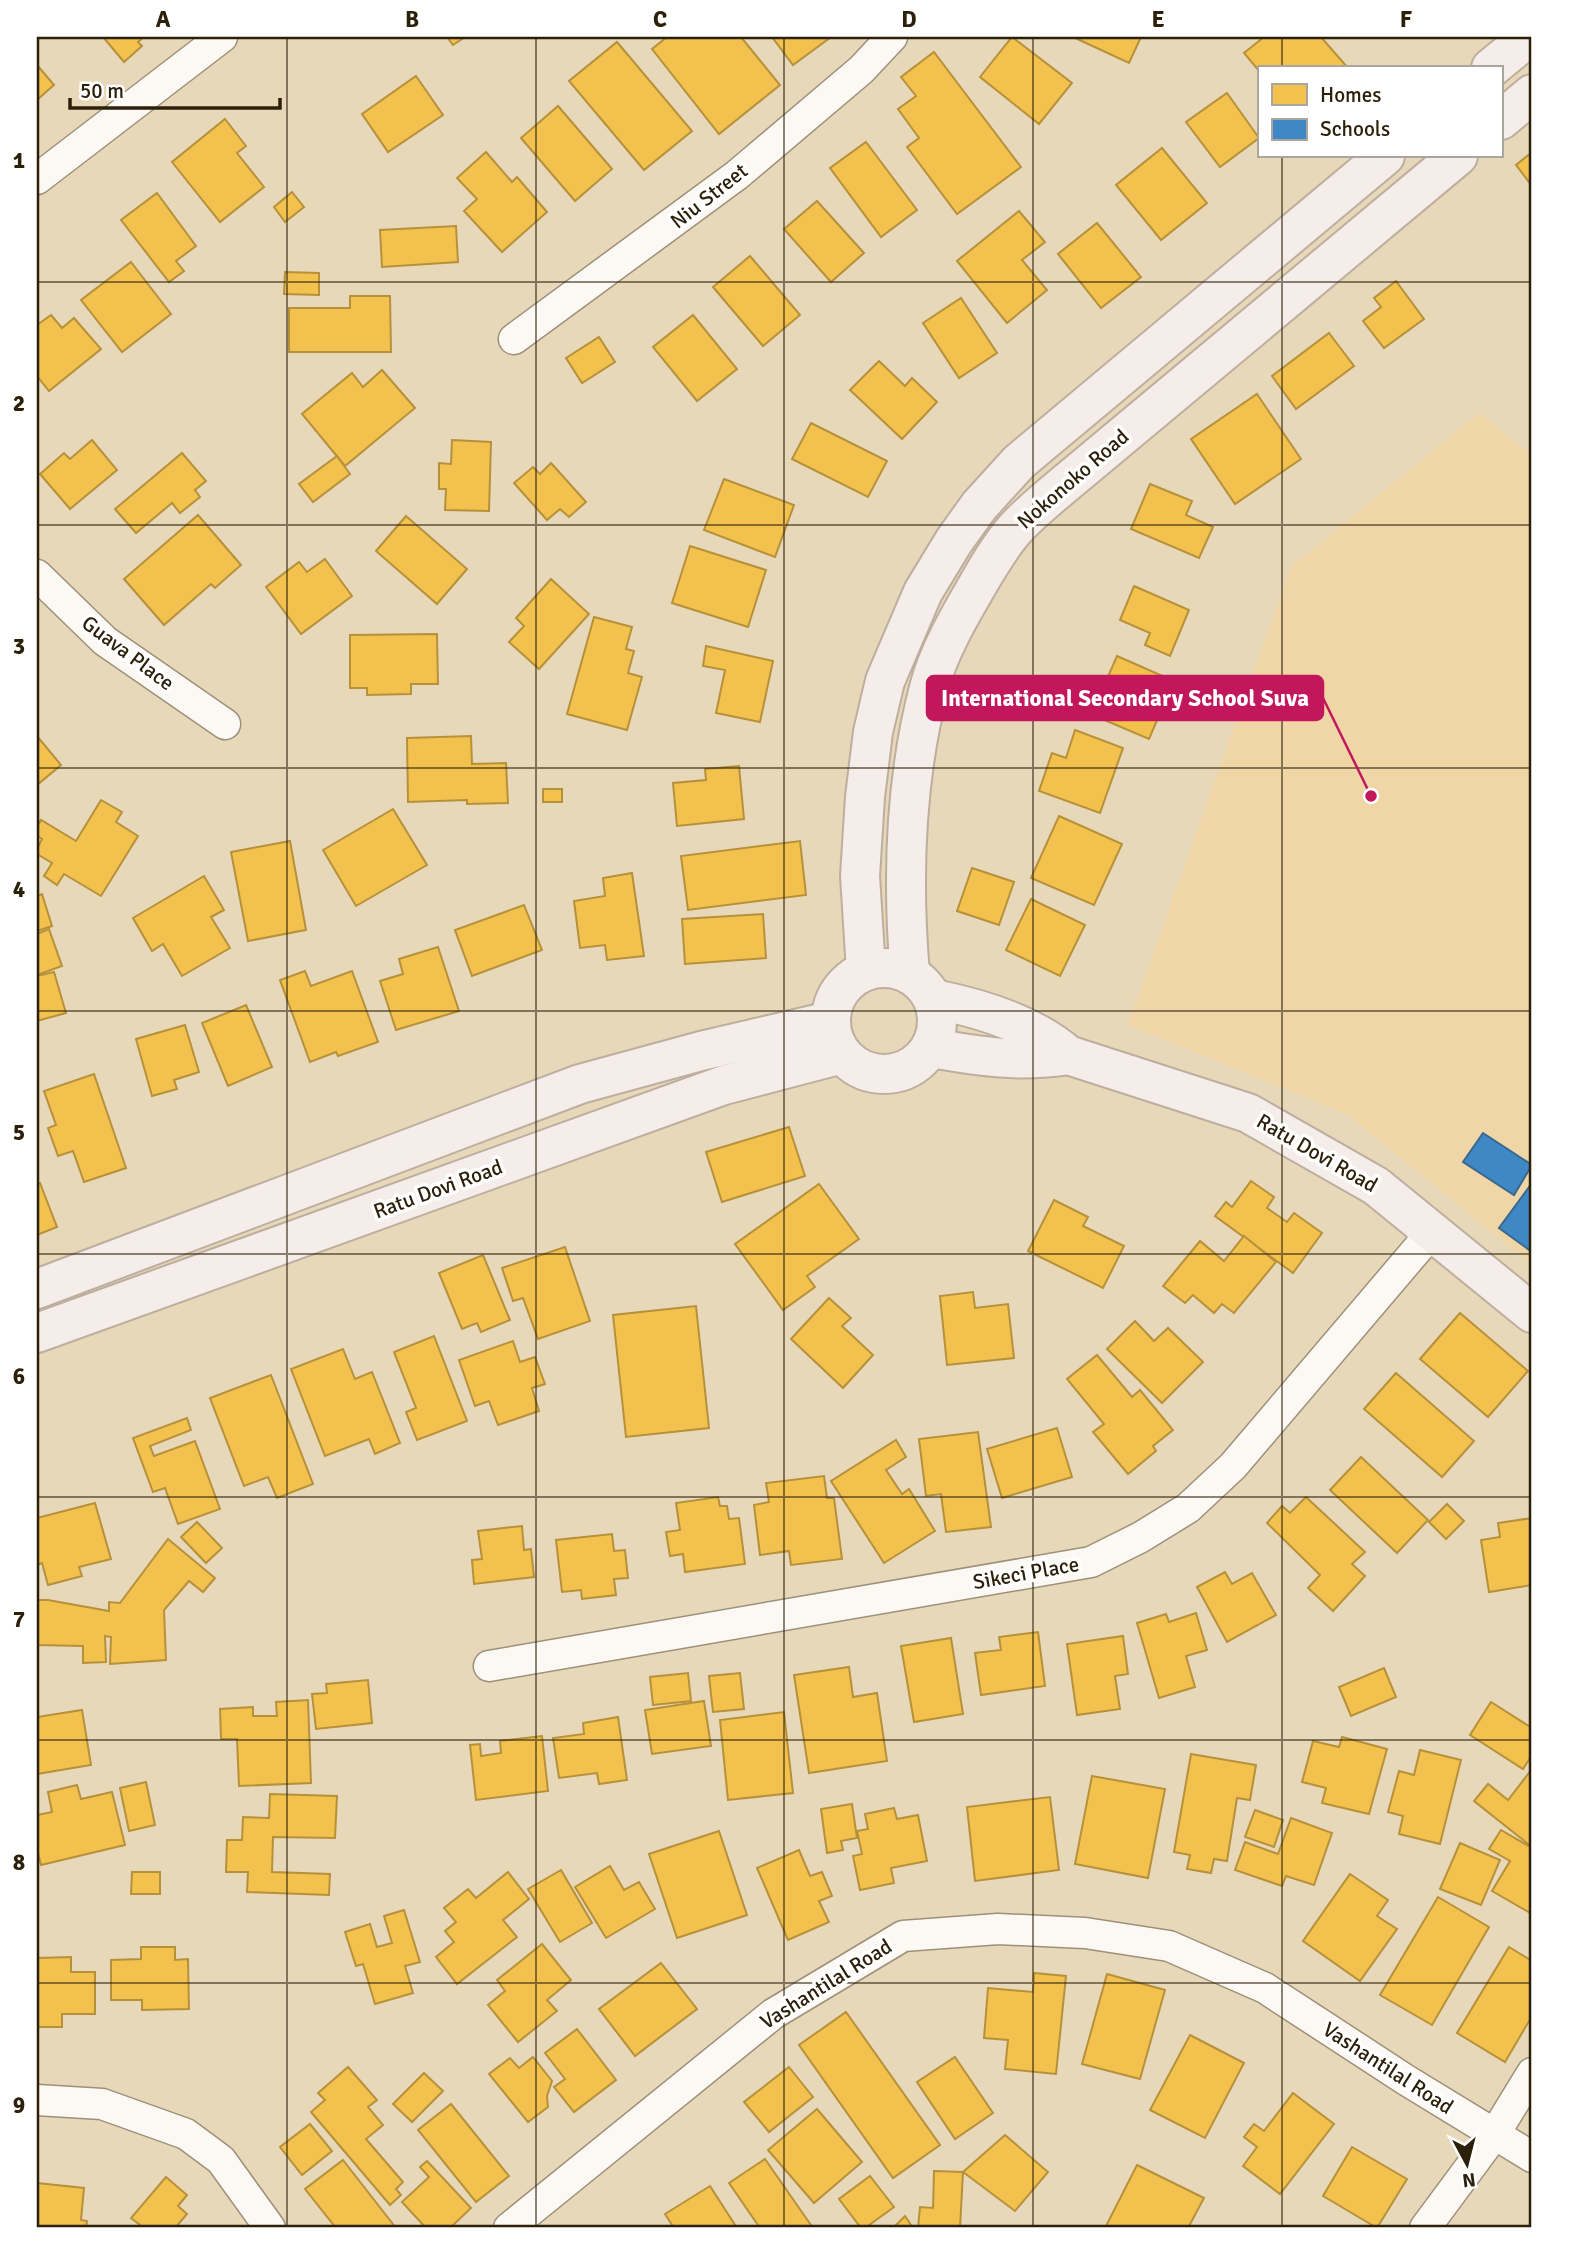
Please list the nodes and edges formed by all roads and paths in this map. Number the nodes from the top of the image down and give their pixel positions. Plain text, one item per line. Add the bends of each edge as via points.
1 (222, 37) edge
2 (892, 37) edge
3 (1529, 37) edge
4 (1493, 66) edge
5 (1532, 94) edge
6 (1502, 120) edge
7 (1383, 158) edge
8 (1456, 158) edge
9 (37, 178) edge
10 (514, 339) dead end
11 (37, 575) edge
12 (225, 724) dead end
13 (866, 971) junction
14 (922, 986) junction
15 (836, 1038) junction
16 (931, 1048) junction
17 (1068, 1055) junction
18 (1432, 1232) junction
19 (37, 1289) edge
20 (1532, 1313) edge
21 (37, 1333) edge
22 (489, 1666) dead end
23 (1532, 2073) edge
24 (37, 2100) edge
25 (1494, 2135) junction
26 (1532, 2157) edge
27 (270, 2228) edge
28 (509, 2228) edge
29 (1425, 2228) edge

1 - 9 street
2 - 10 street, Niu Street via 861,70 737,175
3 - 4 main road
5 - 6 main road
7 - 13 main road, Nokonoko Road via 1019,462 954,541 923,592 894,658 873,732 860,876
8 - 14 main road, Nokonoko Road via 1054,492 1015,528 993,559 965,607 930,685 919,735 906,881
11 - 12 street, Guava Place via 105,642
13 - 14 main road via 896,969
13 - 15 main road via 840,990 833,1004
14 - 16 main road via 938,1016
14 - 17 main road, Ratu Dovi Road via 1050,1039
15 - 16 main road via 856,1067 872,1073 905,1071
15 - 19 main road via 701,1051 580,1084
15 - 21 main road, Ratu Dovi Road via 724,1085
16 - 17 main road, Ratu Dovi Road via 1005,1060
17 - 18 main road, Ratu Dovi Road via 1248,1113 1376,1186
18 - 20 main road, Ratu Dovi Road
18 - 22 street, Sikeci Place via 1233,1466 1188,1508 1091,1562
23 - 25 street
24 - 27 street via 102,2104 186,2134 221,2160
25 - 26 street, Vashantilal Road
25 - 28 street, Vashantilal Road via 1265,1988 1169,1946 1085,1933 998,1929 903,1936 773,2014
25 - 29 street

